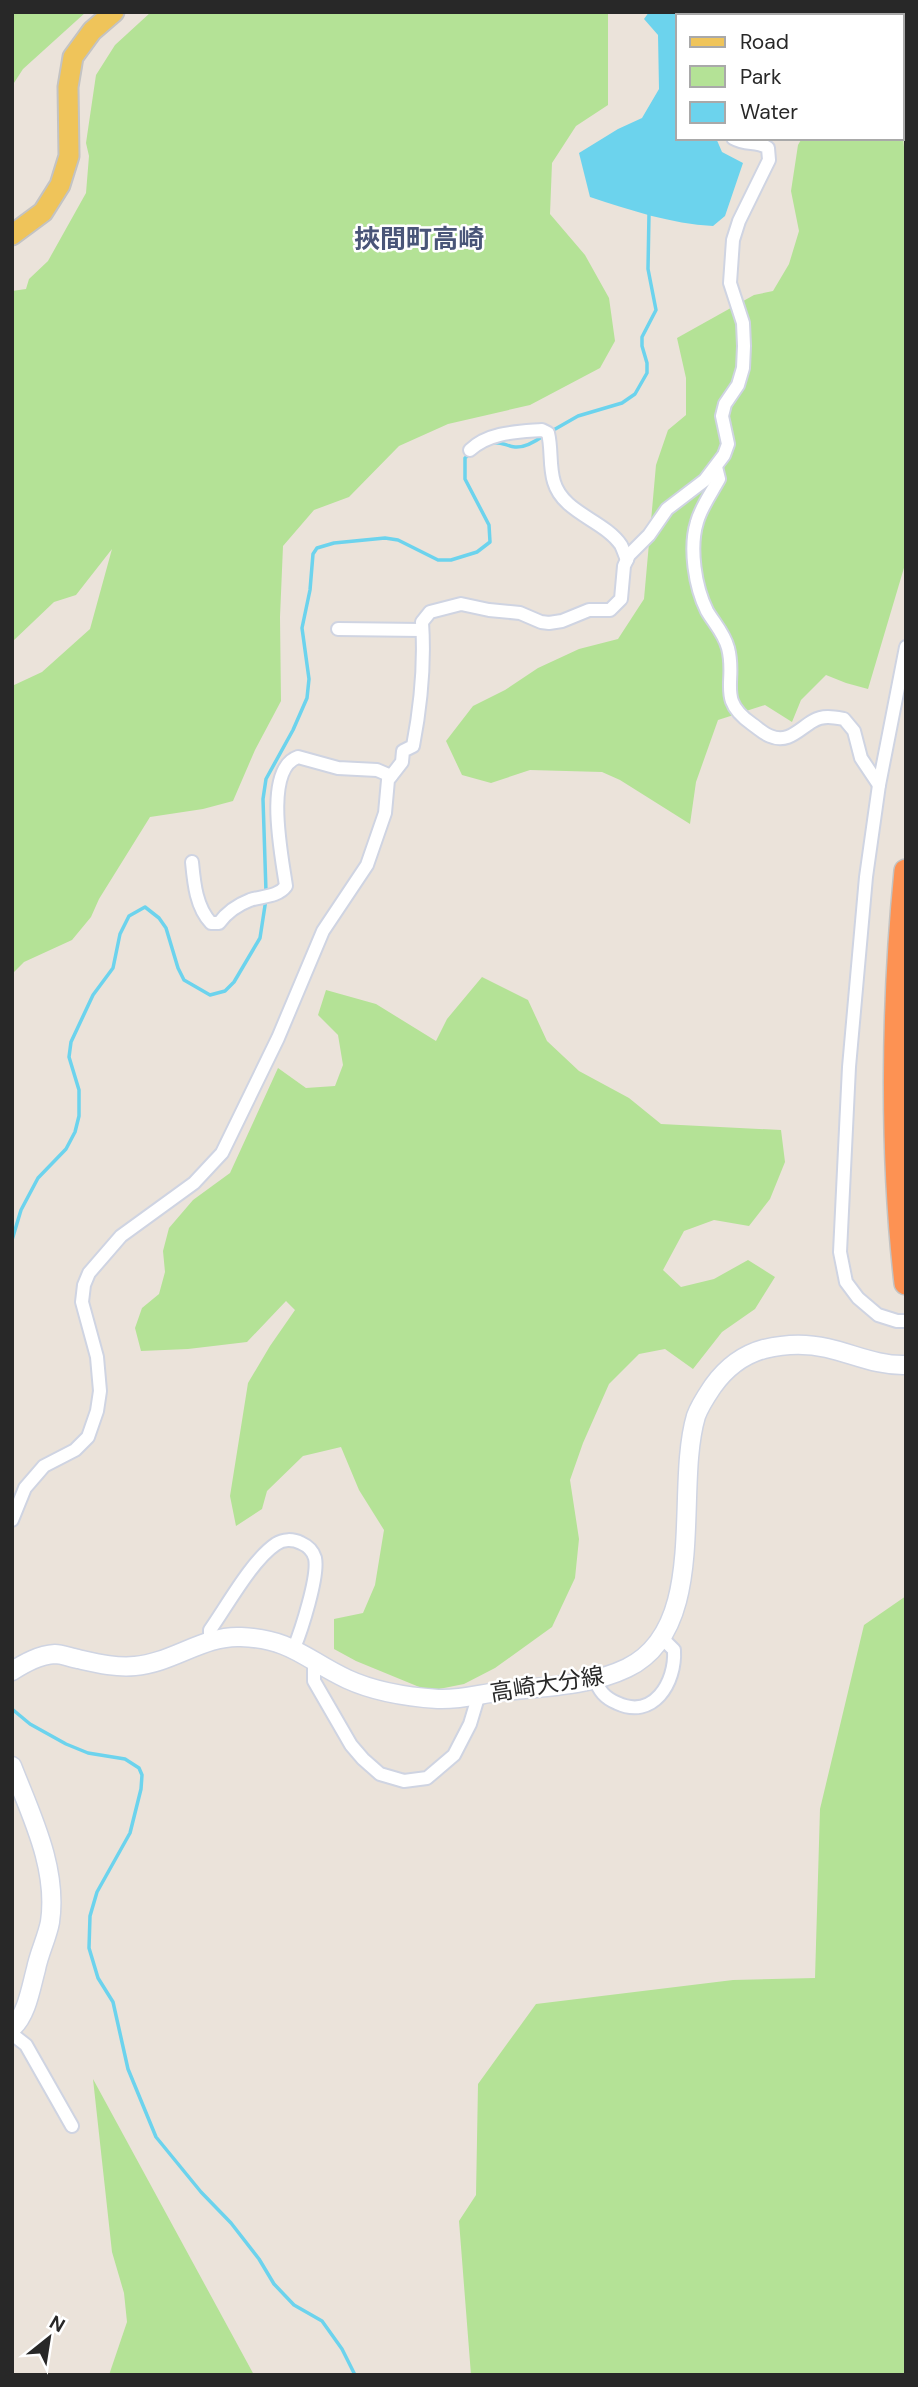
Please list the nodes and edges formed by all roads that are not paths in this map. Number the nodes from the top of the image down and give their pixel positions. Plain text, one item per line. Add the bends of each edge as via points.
1 (114, 12) edge
2 (737, 140) edge
3 (12, 235) edge
4 (470, 450) dead end
5 (716, 467) junction
6 (627, 560) junction
7 (338, 629) dead end
8 (422, 630) junction
9 (906, 647) edge
10 (391, 776) junction
11 (879, 785) junction
12 (192, 862) dead end
13 (906, 871) edge
14 (905, 1276) edge
15 (906, 1283) edge
16 (906, 1321) edge
17 (906, 1364) edge
18 (12, 1520) edge
19 (662, 1638) junction
20 (210, 1642) junction
21 (294, 1648) junction
22 (314, 1659) junction
23 (12, 1671) edge
24 (594, 1679) junction
25 (479, 1694) junction
26 (12, 1766) edge
27 (12, 2031) edge
28 (72, 2126) dead end

1 - 3 main road via 73,57 68,87 69,156 60,185 43,212
2 - 5 street via 762,144 768,148 769,160 733,240 730,283 743,323 743,368 725,404 722,416 728,444
4 - 6 street via 492,436 548,433 559,492 614,538
5 - 6 street via 667,509
5 - 11 street via 719,479 696,522 693,563 701,596 728,649 731,703 738,714 772,737 795,735 814,720 830,716 844,719
6 - 8 street via 621,599 610,610 589,610 549,623 520,613 461,604 430,612
7 - 8 street
8 - 10 street via 424,657 413,746 403,751 402,762
9 - 11 street
10 - 12 street via 298,757 288,764 277,790 286,886 237,906 219,923 211,923 202,911
10 - 18 street via 385,813 367,865 323,931 222,1153 194,1182 121,1236 89,1273 82,1302 97,1357 97,1411 88,1437 75,1450 44,1466 25,1488
11 - 16 street via 849,1067 840,1252 846,1282 858,1298 878,1315
13 - 14 highway via 897,1093
14 - 15 highway
17 - 19 main road, 高崎大分線 via 876,1363 806,1344 761,1350 740,1358 722,1374 696,1415 678,1595
19 - 24 main road, 高崎大分線 via 633,1665
19 - 24 street via 674,1650 673,1666 666,1687 646,1706 634,1708 606,1698
20 - 21 main road, 高崎大分線 via 239,1636
20 - 21 street via 210,1630 258,1561 276,1544 297,1540 309,1547 315,1573
20 - 23 main road, 高崎大分線 via 135,1666 55,1654 30,1660
21 - 22 main road, 高崎大分線
22 - 25 main road, 高崎大分線 via 348,1679 383,1690 442,1699
22 - 25 street via 314,1681 351,1745 380,1774 404,1781 427,1778 454,1755
24 - 25 main road, 高崎大分線
26 - 27 main road via 46,1856 52,1895 32,1983
27 - 28 street via 26,2045

